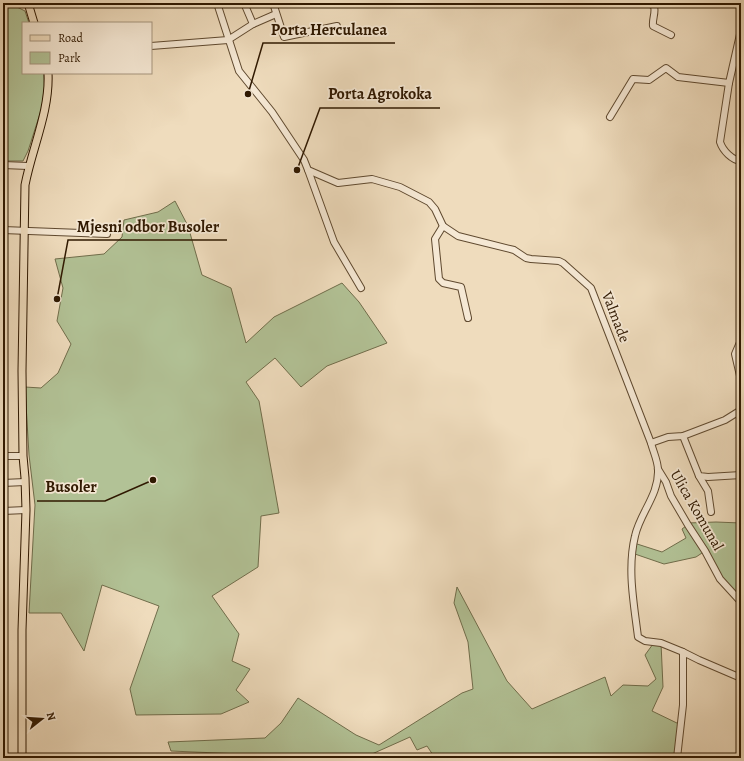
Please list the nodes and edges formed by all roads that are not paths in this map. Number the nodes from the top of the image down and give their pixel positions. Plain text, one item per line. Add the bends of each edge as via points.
1 (28, 3) edge
2 (217, 3) edge
3 (244, 3) edge
4 (273, 3) edge
5 (649, 3) edge
6 (276, 14) junction
7 (34, 22) edge
8 (253, 24) junction
9 (337, 26) dead end
10 (741, 30) edge
11 (671, 35) dead end
12 (228, 40) junction
13 (152, 46) edge
14 (48, 74) edge
15 (729, 83) junction
16 (610, 117) dead end
17 (741, 161) edge
18 (3, 165) edge
19 (28, 166) junction
20 (308, 170) junction
21 (443, 226) junction
22 (3, 230) edge
23 (24, 231) junction
24 (107, 234) dead end
25 (362, 288) dead end
26 (468, 318) dead end
27 (741, 340) edge
28 (741, 380) edge
29 (741, 410) edge
30 (683, 436) junction
31 (651, 443) junction
32 (3, 456) edge
33 (23, 456) junction
34 (658, 469) junction
35 (741, 475) edge
36 (699, 476) junction
37 (25, 482) junction
38 (3, 483) edge
39 (26, 510) junction
40 (3, 512) edge
41 (711, 512) dead end
42 (741, 602) edge
43 (683, 652) junction
44 (741, 678) edge
45 (22, 758) edge
46 (677, 758) edge

1 - 7 main road
2 - 12 street
3 - 8 street
4 - 6 street
5 - 11 street via 654,6 655,11 653,26
6 - 8 street
6 - 9 street via 284,37
8 - 12 street
10 - 15 street
12 - 13 street
12 - 20 street via 239,71 272,112
14 - 19 main road via 47,100
15 - 16 street via 678,77 666,68 649,80 634,79
15 - 17 street via 720,142 722,149
18 - 19 street
19 - 23 main road
20 - 21 street via 338,183 372,179 400,187 429,202 435,208
20 - 25 street via 334,242
21 - 26 street via 435,239 439,279 461,287
21 - 31 street, Valmade via 458,236 514,250 526,258 559,261 591,288
22 - 23 street
23 - 24 street
23 - 33 main road
27 - 28 street via 735,354
29 - 30 street via 725,420
30 - 31 street via 668,437
30 - 36 street
31 - 34 street, Ulica Komunal
32 - 33 street
33 - 37 main road
34 - 42 street, Ulica Komunal via 720,579
34 - 43 street, Ulica Komunal via 655,490 635,534 631,562 638,637
35 - 36 street
36 - 41 street via 708,491
37 - 38 street
37 - 39 main road
39 - 40 street
39 - 45 main road via 22,630
43 - 44 street, Ulica Komunal
43 - 46 street via 684,704

